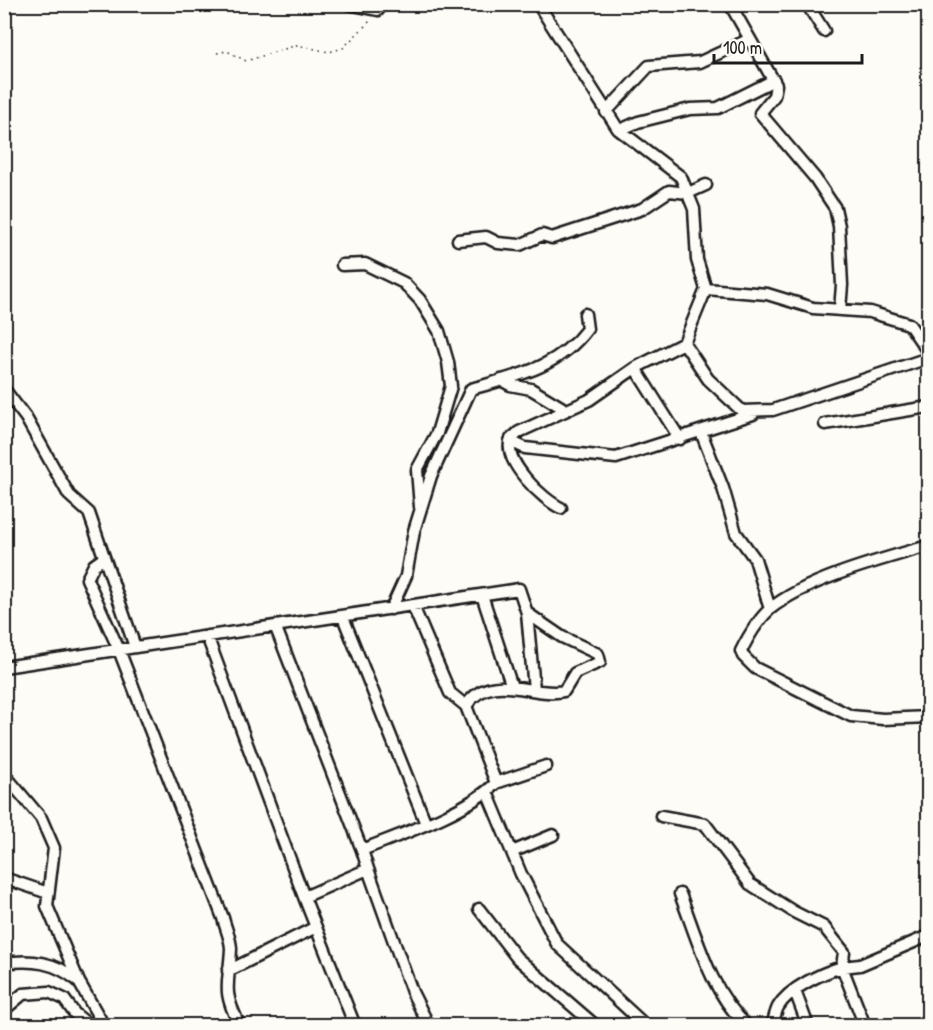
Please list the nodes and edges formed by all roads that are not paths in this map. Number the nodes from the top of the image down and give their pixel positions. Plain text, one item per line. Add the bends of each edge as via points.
1 (348, 4) edge
2 (538, 4) edge
3 (730, 4) edge
4 (807, 4) edge
5 (380, 7) edge
6 (824, 31) dead end
7 (750, 39) junction
8 (774, 80) junction
9 (606, 112) junction
10 (620, 130) junction
11 (706, 185) dead end
12 (688, 194) junction
13 (458, 240) dead end
14 (342, 265) dead end
15 (706, 289) junction
16 (840, 310) junction
17 (585, 314) dead end
18 (684, 343) junction
19 (928, 352) edge
20 (928, 358) edge
21 (635, 368) junction
22 (501, 380) junction
23 (4, 389) edge
24 (928, 407) edge
25 (566, 410) junction
26 (764, 411) junction
27 (825, 424) dead end
28 (701, 432) junction
29 (680, 439) junction
30 (510, 441) junction
31 (561, 508) dead end
32 (420, 511) junction
33 (928, 546) edge
34 (104, 558) junction
35 (482, 595) junction
36 (413, 606) junction
37 (391, 609) junction
38 (770, 609) junction
39 (527, 613) junction
40 (343, 617) junction
41 (276, 628) junction
42 (207, 636) junction
43 (135, 647) junction
44 (119, 650) junction
45 (4, 667) edge
46 (512, 687) junction
47 (534, 689) junction
48 (466, 706) junction
49 (923, 716) edge
50 (546, 766) dead end
51 (4, 774) edge
52 (496, 783) junction
53 (487, 792) junction
54 (661, 816) dead end
55 (426, 824) junction
56 (553, 835) dead end
57 (362, 850) junction
58 (512, 852) junction
59 (368, 869) junction
60 (4, 878) edge
61 (48, 893) junction
62 (680, 894) dead end
63 (304, 897) junction
64 (478, 909) dead end
65 (316, 927) junction
66 (928, 936) edge
67 (4, 963) edge
68 (842, 967) junction
69 (228, 971) junction
70 (79, 982) junction
71 (795, 991) junction
72 (4, 1010) edge
73 (104, 1025) edge
74 (90, 1026) edge
75 (97, 1026) edge
76 (240, 1026) edge
77 (355, 1026) edge
78 (429, 1026) edge
79 (596, 1026) edge
80 (646, 1026) edge
81 (747, 1026) edge
82 (772, 1026) edge
83 (808, 1026) edge
84 (865, 1026) edge

1 - 5 street
2 - 9 street
3 - 7 street
4 - 6 street
7 - 8 street
7 - 9 street via 700,62 649,66
8 - 10 street via 718,108 690,109
8 - 16 street via 774,96 760,113 835,208 843,285
9 - 10 street
10 - 12 street via 681,177
11 - 12 street
12 - 13 street via 669,191 652,205 618,219 552,238 542,235 520,245 498,243 486,237
12 - 15 street via 694,209 697,260
14 - 32 street via 365,264 404,283 420,300 439,332 451,386 437,433 417,470
15 - 16 street via 767,294 813,308
15 - 18 street
16 - 19 street via 870,312 909,324
17 - 22 street via 587,329 570,350 553,361
18 - 21 street
18 - 26 street via 708,379 741,411
20 - 26 street
21 - 25 street via 589,400
21 - 29 street
22 - 25 street via 531,389
22 - 32 street via 471,389 431,476
23 - 34 street via 26,418 69,495 89,513
24 - 27 street
25 - 30 street via 519,432
26 - 28 street
28 - 29 street
28 - 38 street via 736,533 755,559
29 - 30 street via 616,458 525,448
30 - 31 street via 509,454 518,470 548,502
32 - 37 street via 406,576
33 - 38 street via 807,587
34 - 43 street
34 - 44 street via 94,565 87,579
35 - 36 street
35 - 39 street via 519,589
35 - 46 street
36 - 37 street
36 - 48 street via 450,693
37 - 40 street
38 - 49 street via 741,651 755,668 851,716
39 - 47 street
39 - 47 street via 562,637 598,654 600,662 575,674 564,691 553,694
40 - 41 street
40 - 55 street
41 - 42 street
41 - 57 street
42 - 43 street
42 - 63 street
43 - 44 street
44 - 45 street
44 - 69 street via 223,918 231,947
46 - 47 street
46 - 48 street via 491,688
48 - 52 street
50 - 52 street
51 - 61 street via 41,818 54,848
52 - 53 street
53 - 55 street
53 - 58 street
54 - 68 street via 705,824 750,884 824,927 844,952
55 - 57 street
56 - 58 street
57 - 59 street
58 - 80 street via 557,944
59 - 63 street
59 - 78 street via 412,992
60 - 61 street
61 - 70 street via 47,906
62 - 81 street via 717,990
63 - 65 street
64 - 79 street via 517,958
65 - 69 street
65 - 77 street
66 - 68 street via 860,965
67 - 70 street via 49,963 66,970
68 - 71 street
68 - 84 street
69 - 76 street via 227,1002
70 - 73 street
71 - 82 street via 778,1007
71 - 83 street
72 - 74 street via 23,994 49,992 64,999
73 - 75 street

